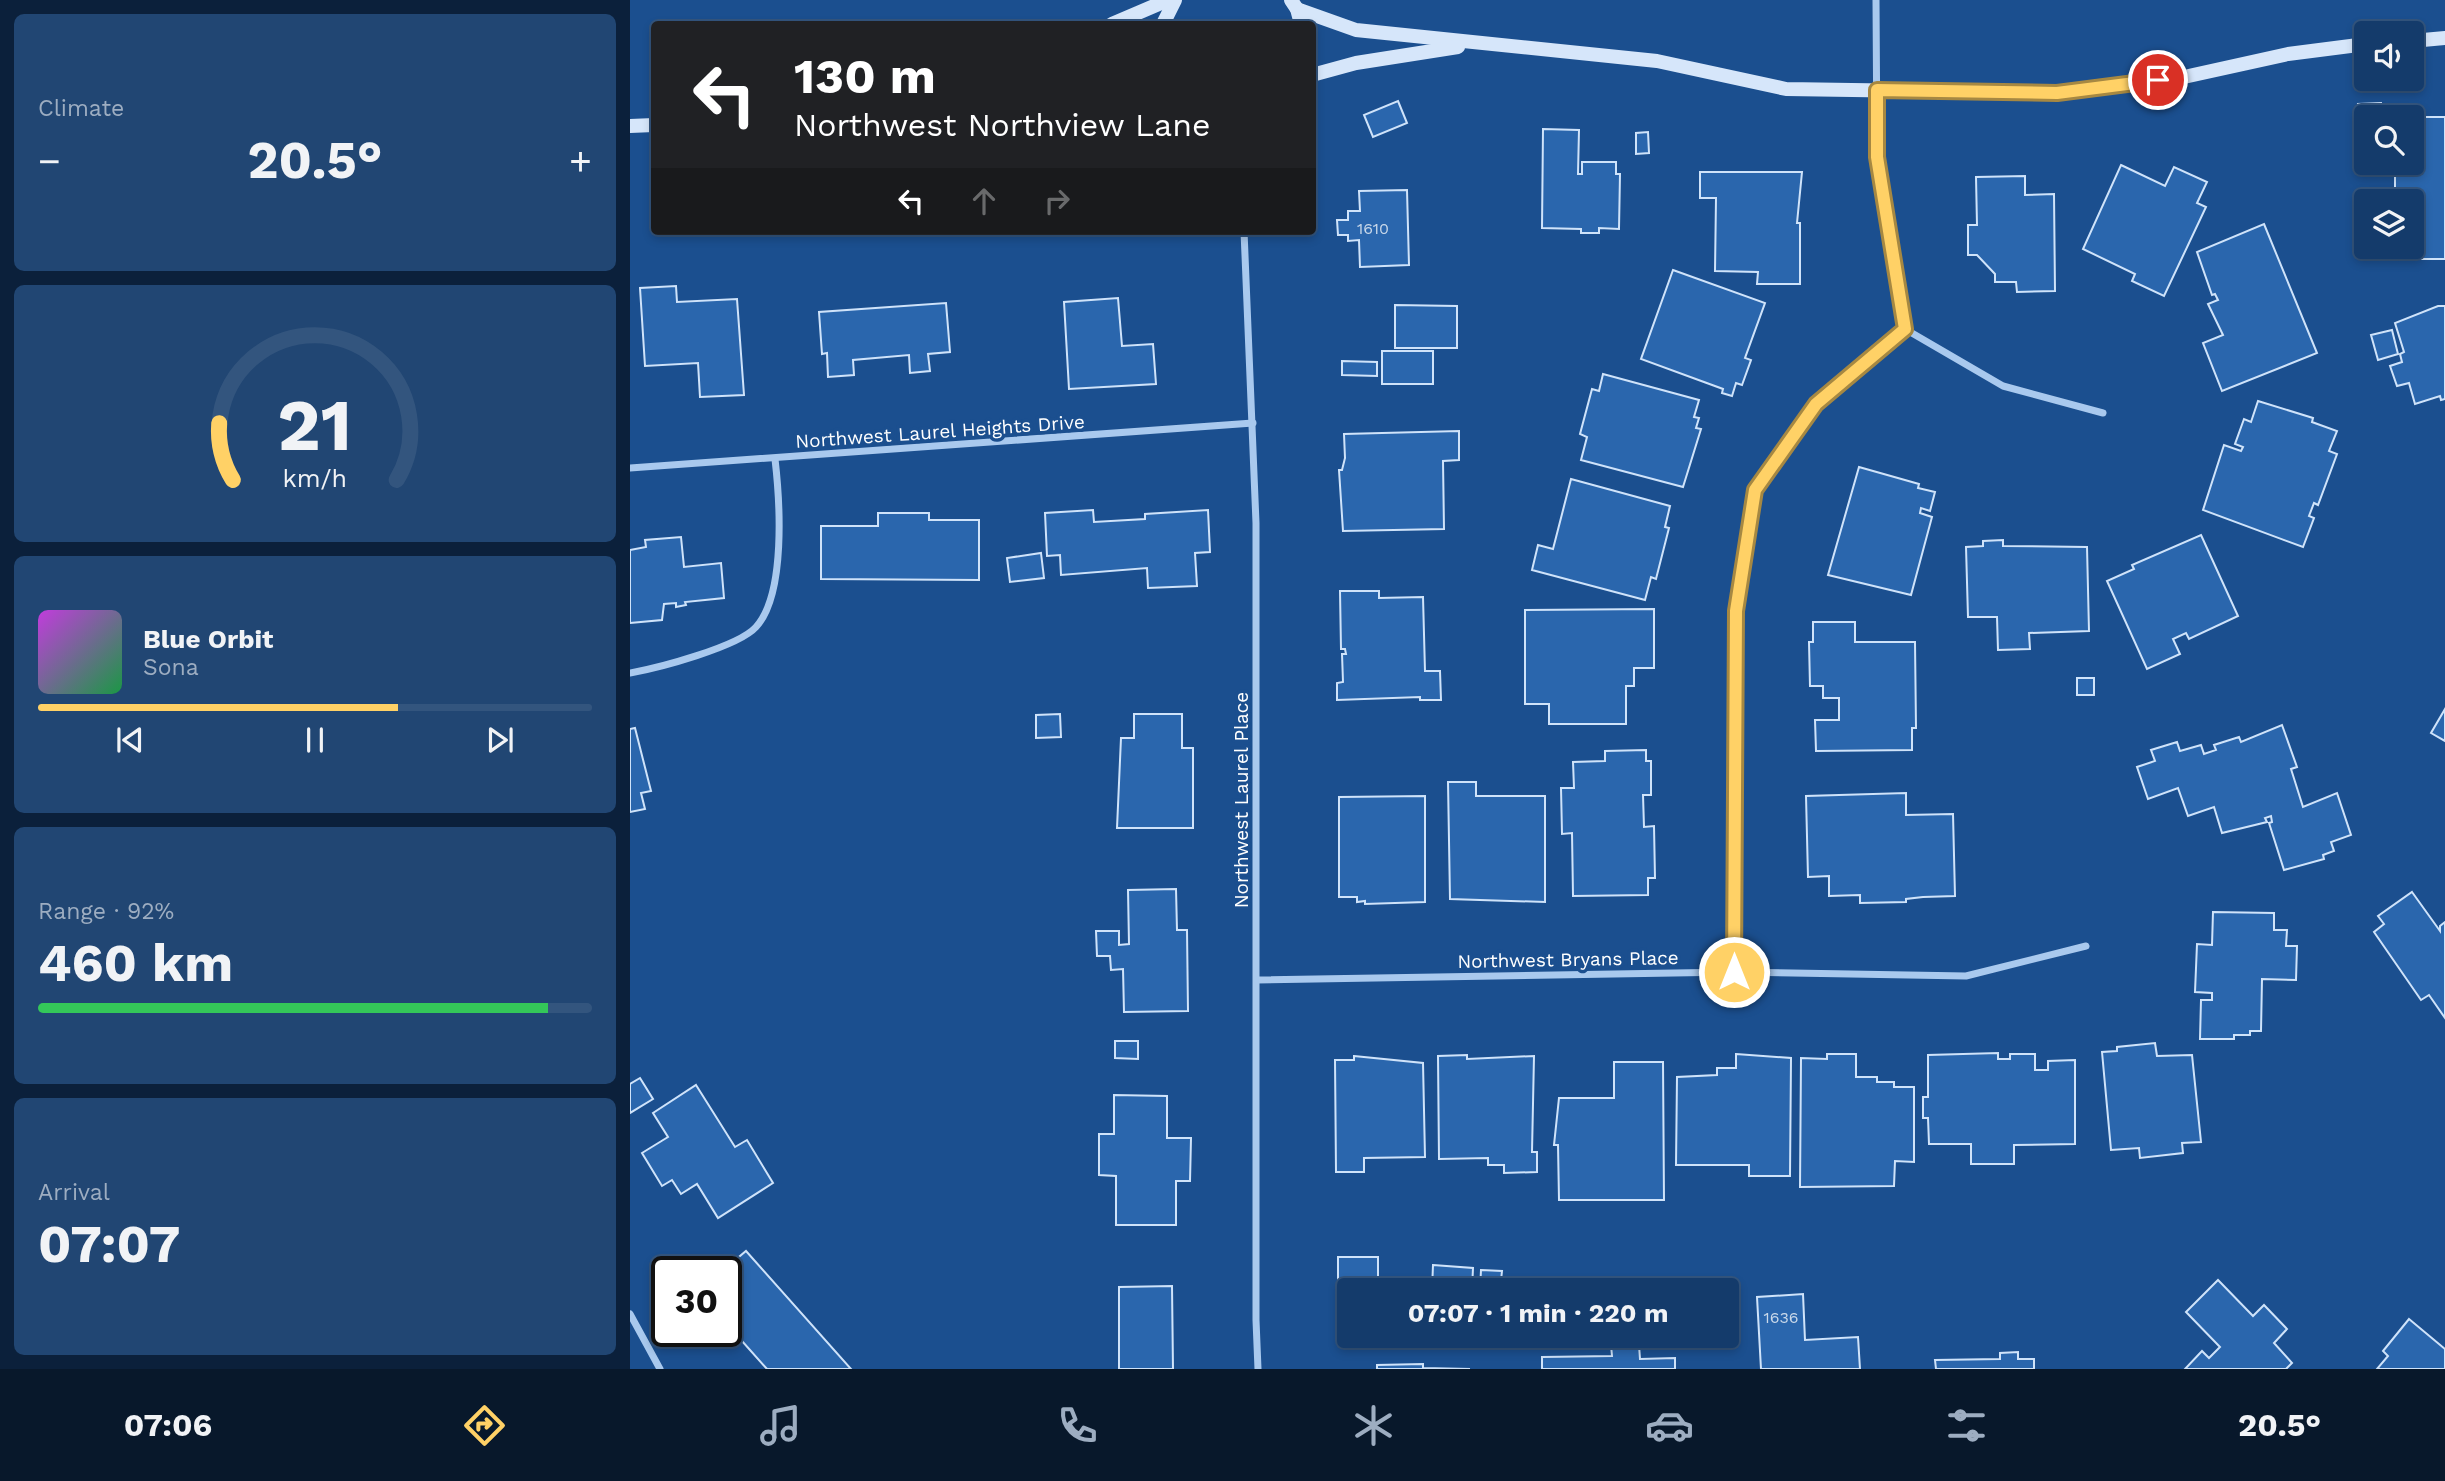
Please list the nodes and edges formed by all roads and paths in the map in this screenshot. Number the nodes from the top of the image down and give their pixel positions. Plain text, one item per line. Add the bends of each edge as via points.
1 (1168, 0) edge
2 (1175, 0) edge
3 (1877, 0) edge
4 (1294, 4) edge
5 (1119, 21) edge
6 (1164, 21) edge
7 (1300, 21) edge
8 (2445, 38) edge
9 (2424, 40) edge
10 (1476, 44) junction
11 (2354, 46) edge
12 (1316, 74) edge
13 (1877, 90) junction
14 (651, 125) edge
15 (630, 126) edge
16 (1244, 235) edge
17 (1905, 329) junction
18 (2103, 413) dead end
19 (1253, 423) junction
20 (775, 459) junction
21 (630, 468) edge
22 (630, 673) edge
23 (2086, 946) dead end
24 (1734, 972) junction
25 (1257, 980) junction
26 (630, 1314) edge
27 (660, 1369) edge
28 (1258, 1369) edge

1 - 5 street
2 - 6 street
3 - 13 street
4 - 7 street
4 - 10 street via 1356,30
8 - 9 street
10 - 12 street
10 - 13 street via 1657,61 1786,89
11 - 13 street via 2288,54 2184,77 2057,93
13 - 17 street via 1877,157
14 - 15 street
16 - 19 street, Northwest Laurel Place
17 - 18 street via 2003,387
17 - 24 street via 1816,404 1755,490 1736,611
19 - 20 street, Northwest Laurel Heights Drive
19 - 25 street, Northwest Laurel Place
20 - 21 street, Northwest Laurel Heights Drive
20 - 22 street via 775,580 768,606 755,628 732,643
23 - 24 street, Northwest Bryans Place via 1966,976
24 - 25 street, Northwest Bryans Place
25 - 28 street, Northwest Laurel Place
26 - 27 street

